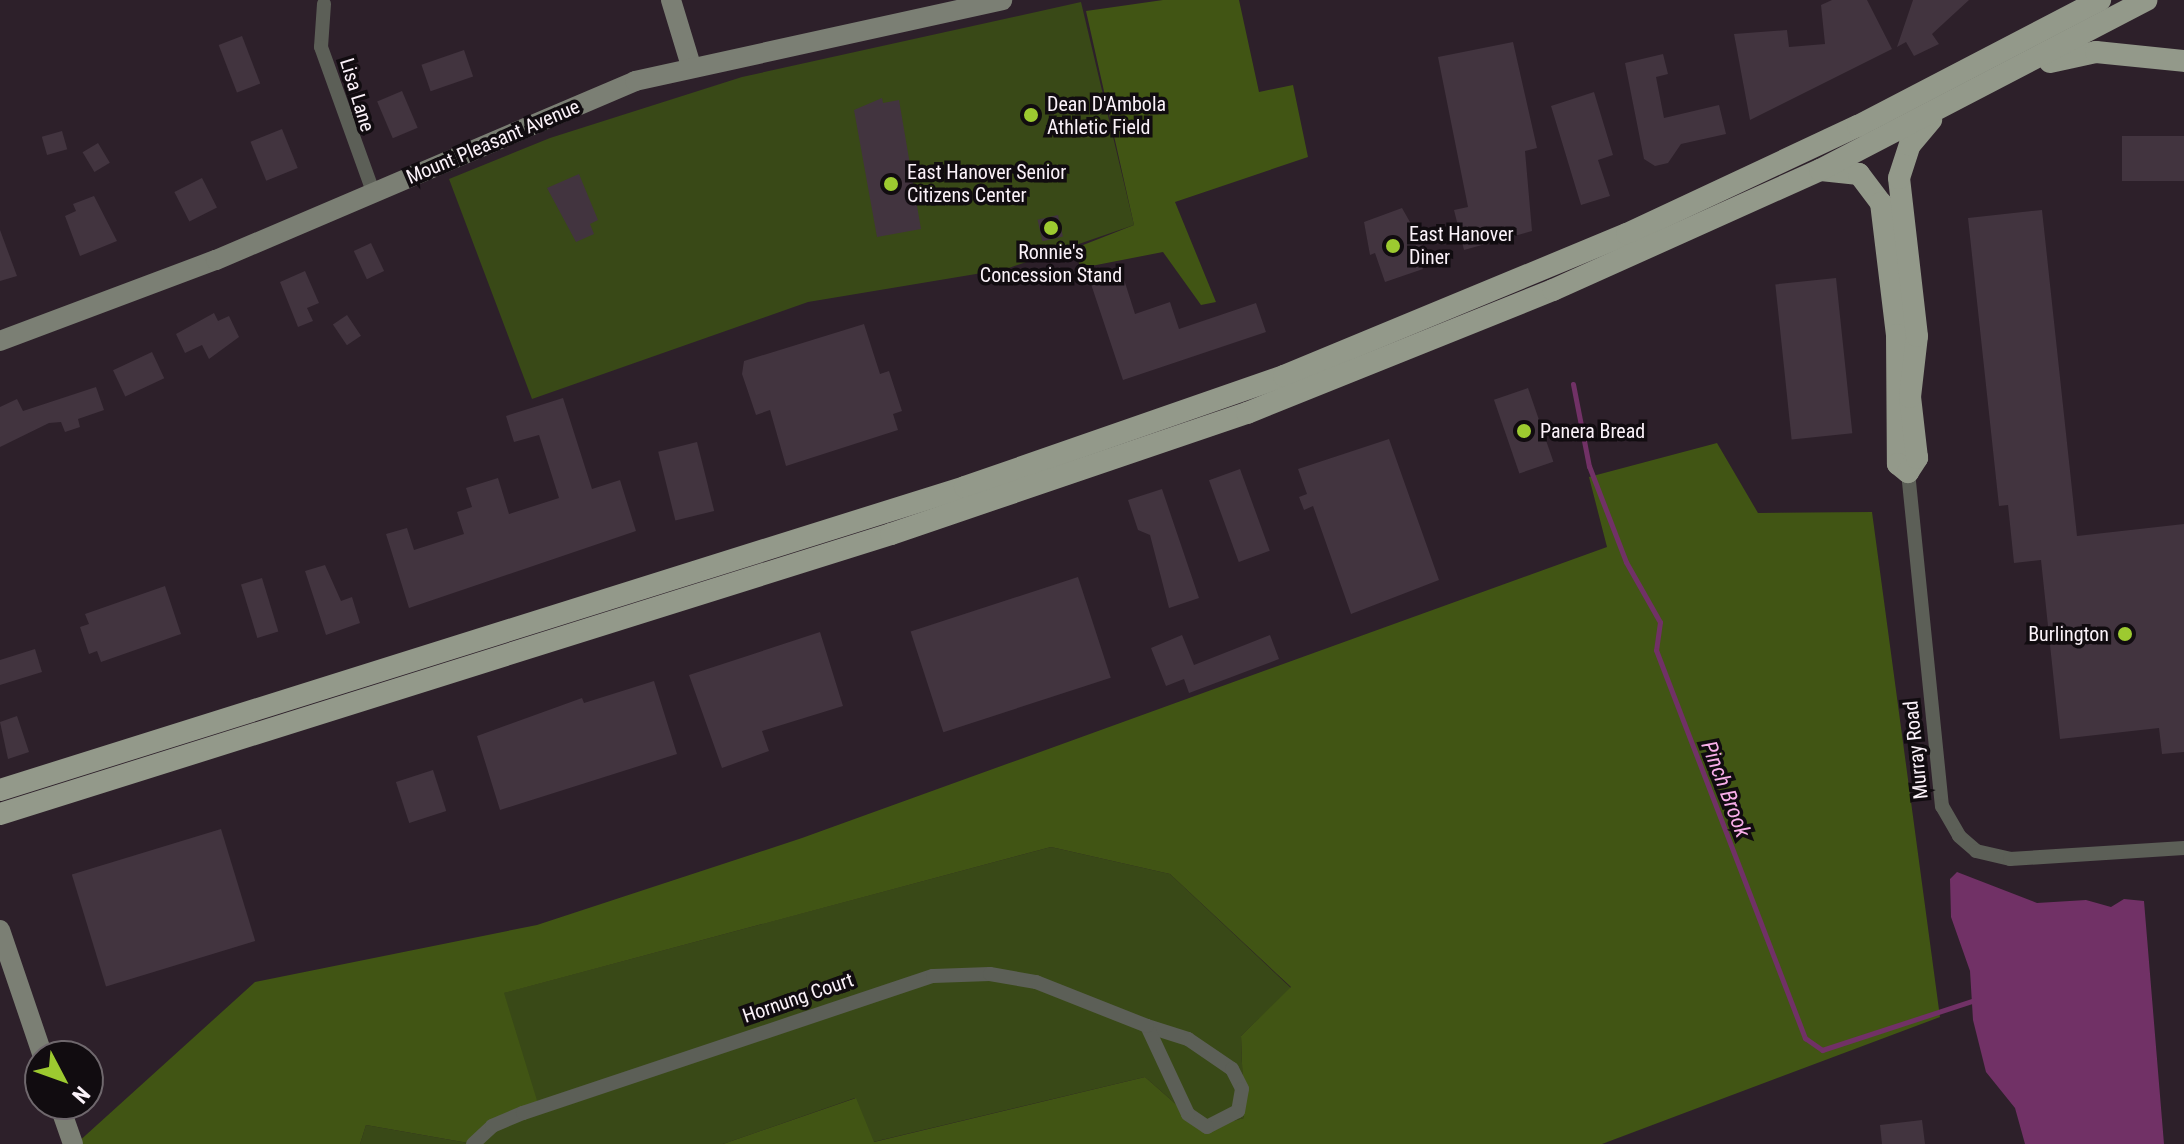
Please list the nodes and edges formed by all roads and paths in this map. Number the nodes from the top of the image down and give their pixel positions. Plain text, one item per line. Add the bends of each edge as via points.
1 (671, 0) edge
2 (1002, 0) edge
3 (2100, 0) edge
4 (2146, 0) edge
5 (324, 4) dead end
6 (931, 8) edge
7 (2184, 61) edge
8 (691, 66) junction
9 (2003, 78) junction
10 (1939, 112) junction
11 (1820, 170) junction
12 (374, 194) junction
13 (0, 341) edge
14 (1908, 472) junction
15 (0, 790) edge
16 (0, 814) edge
17 (2184, 848) edge
18 (0, 930) edge
19 (1147, 1026) junction
20 (38, 1040) edge
21 (65, 1120) edge
22 (73, 1144) edge
23 (473, 1144) edge

1 - 8 street
2 - 6 street, Mount Pleasant Avenue
3 - 15 main road via 1871,119 1627,234 1284,376 965,487
4 - 9 main road
5 - 12 street, Lisa Lane via 321,47 353,150
6 - 8 street, Mount Pleasant Avenue
7 - 9 main road via 2096,52
8 - 12 street, Mount Pleasant Avenue via 635,81
9 - 10 main road
10 - 11 main road
10 - 14 main road via 1910,145 1899,178 1917,336 1910,397 1917,458
11 - 14 main road via 1859,174 1881,203 1897,335 1898,464
11 - 16 main road via 1420,345 1086,471
12 - 13 street, Mount Pleasant Avenue
14 - 17 street, Murray Road via 1942,806 1959,836 1976,851 2010,859
18 - 20 street
19 - 19 street, Hornung Court via 1188,1114 1207,1127 1238,1111 1242,1089 1232,1069 1188,1039
19 - 23 street, Hornung Court via 1036,982 990,974 933,976 523,1113 492,1126
21 - 22 street

